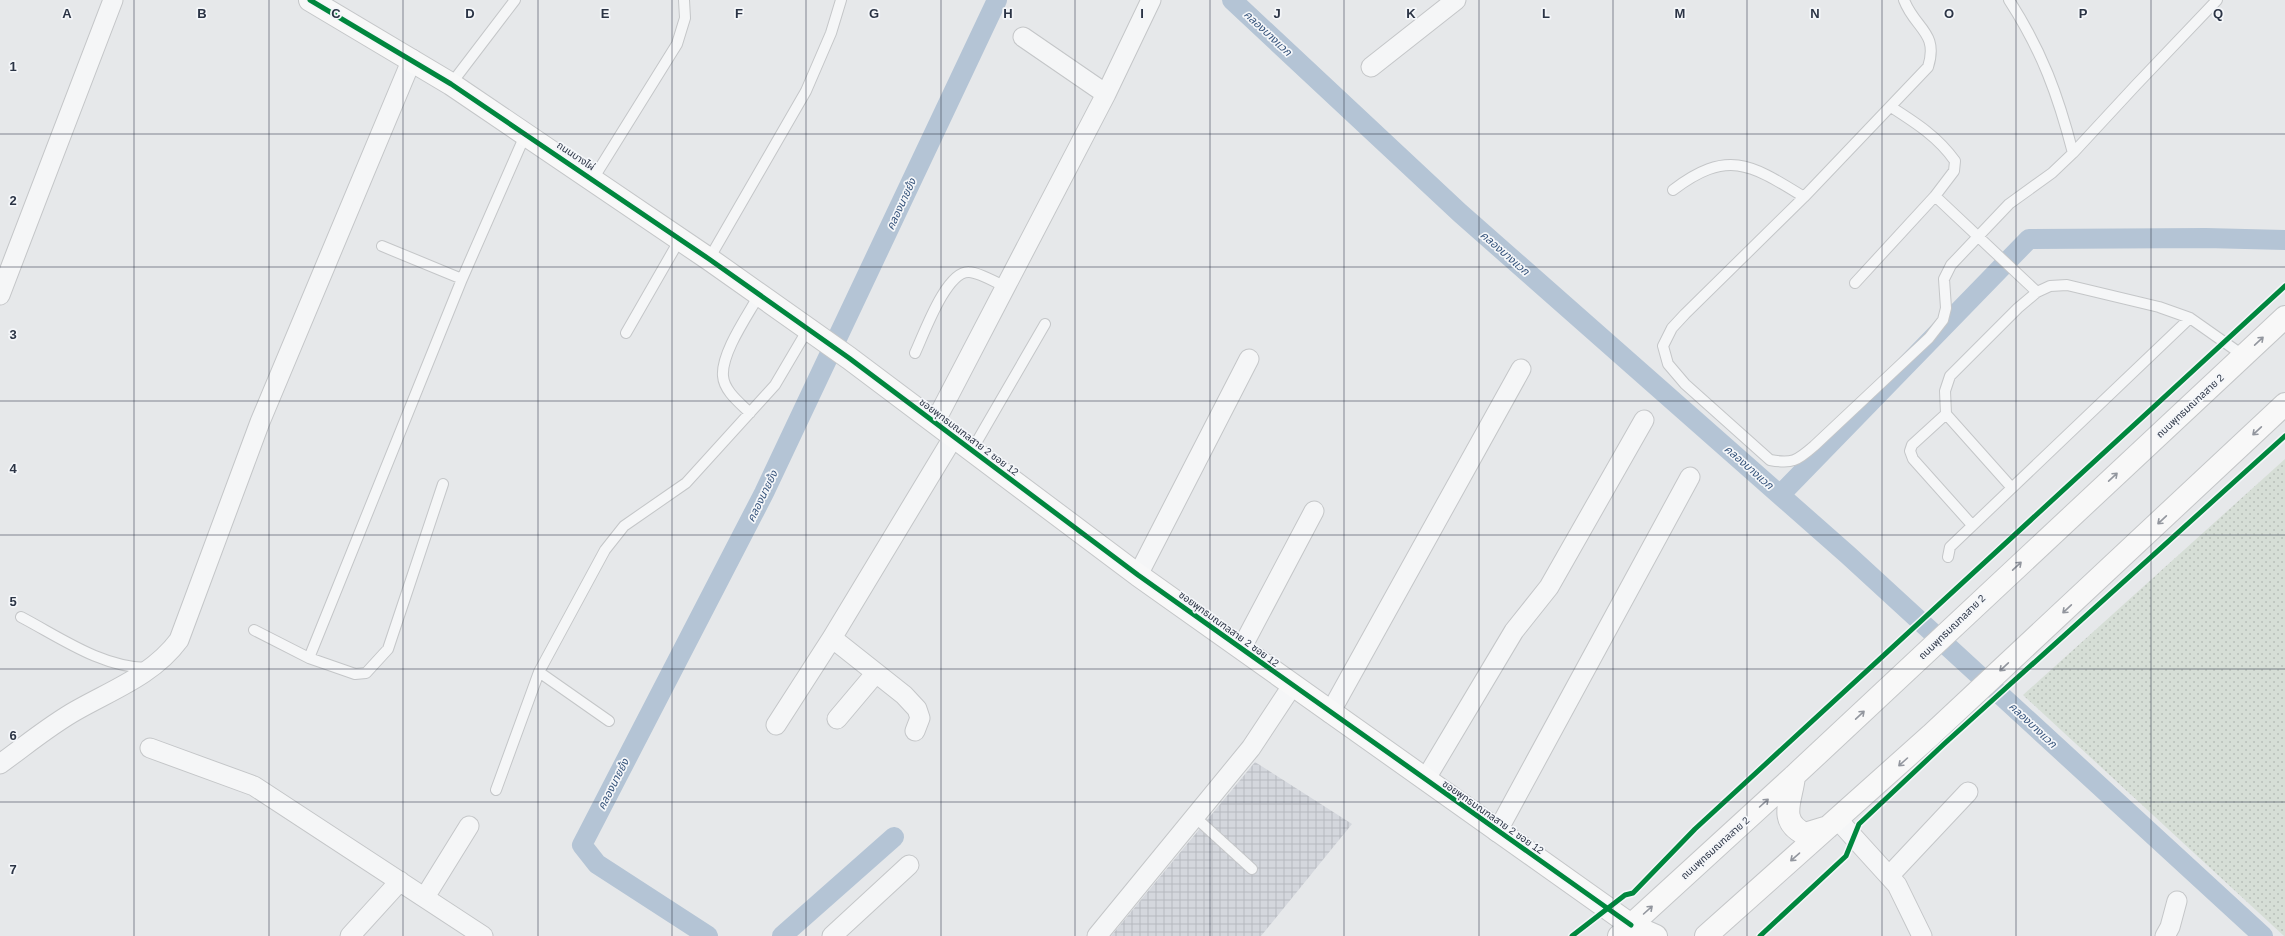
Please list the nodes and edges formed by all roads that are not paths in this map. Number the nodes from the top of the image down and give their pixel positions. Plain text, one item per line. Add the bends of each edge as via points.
1 (113, 0) edge
2 (515, 0) edge
3 (684, 0) edge
4 (841, 0) edge
5 (1151, 0) edge
6 (1456, 0) edge
7 (1904, 0) edge
8 (2217, 0) edge
9 (2013, 2) edge
10 (323, 3) edge
11 (1022, 37) dead end
12 (412, 59) junction
13 (1370, 66) dead end
14 (451, 84) junction
15 (1106, 94) junction
16 (1891, 107) junction
17 (526, 133) junction
18 (2073, 153) junction
19 (593, 179) junction
20 (1673, 190) dead end
21 (1935, 196) junction
22 (1804, 197) junction
23 (1977, 236) junction
24 (680, 239) junction
25 (382, 246) dead end
26 (709, 259) junction
27 (462, 279) junction
28 (1855, 283) dead end
29 (1006, 287) junction
30 (2037, 292) junction
31 (759, 294) junction
32 (0, 295) edge
33 (2285, 317) edge
34 (2190, 318) junction
35 (1045, 324) dead end
36 (626, 333) dead end
37 (816, 334) junction
38 (915, 353) dead end
39 (2244, 356) junction
40 (1249, 359) dead end
41 (1521, 369) dead end
42 (2285, 404) edge
43 (750, 413) junction
44 (1946, 414) junction
45 (1644, 420) dead end
46 (935, 422) junction
47 (954, 436) junction
48 (972, 450) junction
49 (1690, 477) dead end
50 (443, 484) dead end
51 (2012, 488) junction
52 (1314, 511) dead end
53 (1972, 525) junction
54 (1948, 557) dead end
55 (1138, 575) junction
56 (21, 617) dead end
57 (254, 630) dead end
58 (832, 638) junction
59 (1241, 649) junction
60 (309, 658) junction
61 (152, 668) junction
62 (539, 672) junction
63 (875, 674) junction
64 (1292, 686) junction
65 (1330, 713) junction
66 (837, 719) dead end
67 (609, 721) dead end
68 (776, 726) dead end
69 (915, 731) dead end
70 (150, 748) dead end
71 (0, 764) edge
72 (1794, 776) junction
73 (1425, 780) junction
74 (496, 790) dead end
75 (1968, 792) dead end
76 (1194, 817) junction
77 (1835, 823) junction
78 (470, 826) dead end
79 (1497, 832) junction
80 (909, 865) dead end
81 (1252, 869) dead end
82 (1889, 876) junction
83 (400, 881) junction
84 (425, 897) junction
85 (2177, 901) dead end
86 (1625, 930) edge
87 (1706, 934) edge
88 (350, 936) edge
89 (483, 936) edge
90 (832, 936) edge
91 (1097, 936) edge
92 (1656, 936) edge
93 (1922, 936) edge
94 (2165, 936) edge

1 - 32 street
2 - 14 lane
3 - 19 lane via 685,18 677,44
4 - 26 lane via 831,33 806,91
5 - 15 street
6 - 13 street
7 - 16 lane via 1929,38 1933,53 1928,68
8 - 18 lane
9 - 18 lane via 2045,63
10 - 12 main road, ถนนบางไผ่
11 - 15 street
12 - 14 main road, ถนนบางไผ่
12 - 61 street via 260,422 179,640 167,656
14 - 17 main road, ถนนบางไผ่
15 - 29 street
16 - 21 lane via 1929,132 1947,149 1955,161 1954,171
16 - 22 lane
17 - 19 main road, ถนนบางไผ่
17 - 27 lane
18 - 23 lane via 2052,173 2009,204
19 - 24 main road, ถนนบางไผ่
20 - 22 lane via 1686,180 1711,168 1735,164 1751,167
21 - 23 lane
21 - 28 lane
22 - 23 lane via 1685,314 1672,328 1663,346 1668,364 1685,384 1770,460 1788,463 1801,457 1929,338 1943,320 1946,308 1944,279 1951,264
23 - 30 lane
24 - 26 main road, ถนนบางไผ่
24 - 36 lane
25 - 27 lane
26 - 31 main road, ถนนบางไผ่
27 - 60 lane
29 - 38 lane via 970,272 959,274 948,285
29 - 46 street
30 - 34 lane via 2050,286 2067,285 2113,294
30 - 44 lane via 1950,376 1944,391
31 - 37 main road, ถนนบางไผ่
31 - 43 lane via 726,355 722,376 730,392
39 -> 33 main road, ถนนพุทธมณฑลสาย 2
34 - 39 lane
34 - 51 lane
35 - 48 lane
37 - 43 lane
37 - 46 main road, ซอยพุทธมณฑลสาย 2 ซอย 12
72 -> 39 main road, ถนนพุทธมณฑลสาย 2
40 - 55 street
41 - 65 street
42 -> 77 main road
43 - 62 lane via 686,483 624,526 605,550
44 - 51 lane
44 - 53 lane via 1912,445 1910,451 1913,459
45 - 73 street via 1549,587 1514,631
46 - 47 main road, ซอยพุทธมณฑลสาย 2 ซอย 12
47 - 48 main road, ซอยพุทธมณฑลสาย 2 ซอย 12
47 - 58 street
48 - 55 main road, ซอยพุทธมณฑลสาย 2 ซอย 12
49 - 79 street
50 - 60 lane via 388,649 366,673 356,674
51 - 53 lane
52 - 59 street
53 - 54 lane via 1950,547
55 - 59 main road, ซอยพุทธมณฑลสาย 2 ซอย 12
56 - 61 lane via 105,662 126,668
57 - 60 lane
58 - 63 street
58 - 68 street
59 - 64 main road, ซอยพุทธมณฑลสาย 2 ซอย 12
61 - 71 street via 76,710
62 - 67 lane
62 - 74 lane
63 - 66 street
63 - 69 street via 904,695 917,709 920,718
64 - 65 main road, ซอยพุทธมณฑลสาย 2 ซอย 12
64 - 76 street via 1251,748
65 - 73 main road, ซอยพุทธมณฑลสาย 2 ซอย 12
70 - 83 street via 254,786
72 - 77 main road via 1788,812 1790,823 1796,830 1805,834 1817,832
86 -> 72 main road, ถนนพุทธมณฑลสาย 2
73 - 79 main road, ซอยพุทธมณฑลสาย 2 ซอย 12
75 - 82 street
76 - 81 lane
76 - 91 street
77 - 82 street
77 -> 87 main road
78 - 84 street
79 - 86 main road, ซอยพุทธมณฑลสาย 2 ซอย 12
80 - 90 street
82 - 93 street
83 - 84 street
83 - 88 street
84 - 89 street
85 - 94 street
86 - 92 main road, ซอยพุทธมณฑลสาย 2 ซอย 12

